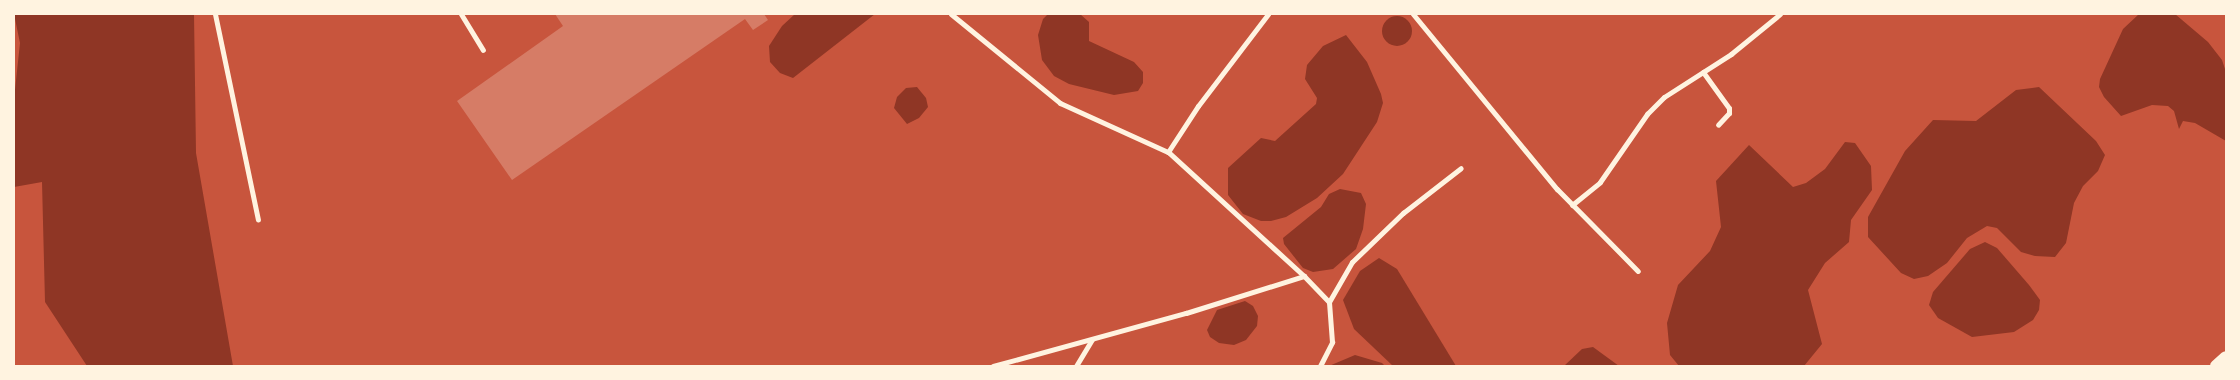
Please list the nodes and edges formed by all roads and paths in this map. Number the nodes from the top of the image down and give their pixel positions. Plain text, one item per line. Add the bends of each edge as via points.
1 (215, 14) edge
2 (461, 14) edge
3 (951, 14) edge
4 (1268, 14) edge
5 (1413, 14) edge
6 (1780, 14) edge
7 (483, 50) dead end
8 (1703, 72) junction
9 (1718, 125) dead end
10 (1168, 152) junction
11 (1461, 168) dead end
12 (1572, 206) junction
13 (258, 220) dead end
14 (1638, 271) dead end
15 (1304, 276) junction
16 (1329, 302) junction
17 (1092, 339) junction
18 (2226, 357) edge
19 (993, 366) edge
20 (1076, 366) edge
21 (1320, 366) edge
22 (2216, 366) edge

1 - 13 street
2 - 7 street
3 - 10 street via 1060,103
4 - 10 street via 1198,106
5 - 12 street
6 - 8 street
8 - 9 street via 1730,108
8 - 12 street via 1658,102 1600,182
10 - 15 street
11 - 16 street via 1379,234 1352,262
12 - 14 street
15 - 16 street
15 - 17 street
16 - 21 street via 1332,342
17 - 19 street
17 - 20 street
18 - 22 highway

